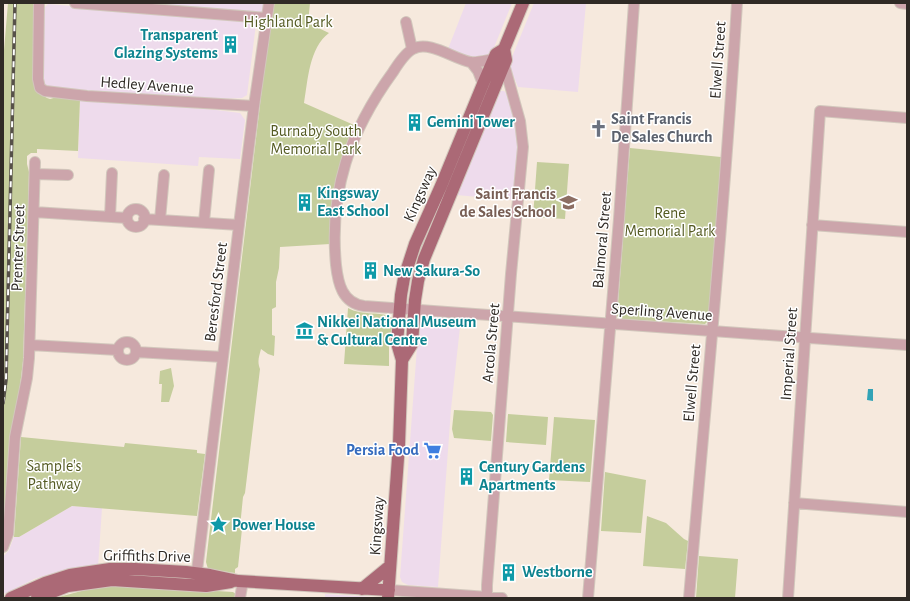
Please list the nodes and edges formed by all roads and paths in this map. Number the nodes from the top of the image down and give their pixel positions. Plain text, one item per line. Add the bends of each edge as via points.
1 (39, 3) edge
2 (74, 3) edge
3 (268, 3) edge
4 (523, 3) edge
5 (634, 3) edge
6 (737, 3) edge
7 (900, 3) edge
8 (907, 4) edge
9 (267, 18) junction
10 (406, 22) dead end
11 (412, 49) junction
12 (499, 61) junction
13 (471, 62) junction
14 (483, 84) junction
15 (495, 87) junction
16 (512, 91) junction
17 (254, 106) junction
18 (907, 118) edge
19 (35, 162) dead end
20 (209, 170) dead end
21 (112, 173) dead end
22 (35, 174) junction
23 (164, 174) dead end
24 (68, 176) dead end
25 (34, 212) junction
26 (110, 217) junction
27 (160, 220) junction
28 (204, 222) junction
29 (239, 225) junction
30 (812, 225) junction
31 (907, 232) edge
32 (400, 308) junction
33 (414, 309) junction
34 (509, 316) junction
35 (610, 324) junction
36 (712, 331) junction
37 (805, 338) junction
38 (30, 345) junction
39 (907, 345) edge
40 (223, 357) junction
41 (402, 360) junction
42 (794, 503) junction
43 (907, 512) edge
44 (3, 547) edge
45 (390, 566) junction
46 (196, 579) junction
47 (240, 581) junction
48 (362, 589) junction
49 (388, 594) edge
50 (487, 597) edge
51 (11, 598) edge
52 (37, 598) edge
53 (240, 598) edge
54 (502, 598) edge
55 (588, 598) edge
56 (689, 598) edge
57 (788, 598) edge

1 - 17 street, Hedley Avenue via 38,79 40,88 48,92
2 - 9 street
3 - 9 street, Beresford Street
4 - 12 main road, Kingsway via 504,49 496,54
5 - 35 street, Balmoral Street
6 - 36 street, Elwell Street
7 - 8 street
9 - 17 street, Beresford Street
10 - 11 street
11 - 13 street via 428,47
11 - 32 street, Sperling Avenue via 372,102 355,137 339,186 334,228 337,272 346,297 359,305
12 - 13 street
12 - 14 main road, Kingsway
12 - 15 main road, Kingsway
12 - 16 street, Arcola Street
13 - 14 street via 478,70
14 - 32 main road, Kingsway via 410,256
15 - 16 street
15 - 33 main road, Kingsway via 424,259
16 - 34 street, Arcola Street via 520,121 523,148
17 - 29 street, Beresford Street
18 - 30 street, Imperial Street via 820,111
19 - 22 street, Prenter Street
20 - 28 street
21 - 26 street
22 - 24 street
22 - 25 street, Prenter Street
23 - 27 street
25 - 26 street
25 - 38 street, Prenter Street
26 - 27 street via 127,218 130,225 135,227 142,224 144,219
27 - 28 street
28 - 29 street
29 - 40 street, Beresford Street
30 - 31 street
30 - 37 street, Imperial Street
32 - 33 street, Sperling Avenue
32 - 41 main road, Kingsway via 397,343
33 - 34 street, Sperling Avenue
33 - 41 main road, Kingsway via 412,344
34 - 35 street, Sperling Avenue
34 - 50 street, Arcola Street
35 - 36 street, Sperling Avenue
35 - 55 street, Balmoral Street
36 - 37 street, Sperling Avenue
36 - 56 street, Elwell Street
37 - 39 street, Sperling Avenue
37 - 42 street, Imperial Street
38 - 40 street via 118,350 121,357 126,359 131,358 136,352
38 - 44 street, Prenter Street via 27,378 15,437 8,534
40 - 46 street, Beresford Street
41 - 45 main road, Kingsway
42 - 43 street
42 - 57 street, Imperial Street
45 - 48 main road
45 - 49 main road, Kingsway
46 - 47 main road, Griffiths Drive via 210,575
46 - 51 main road, Griffiths Drive via 135,569 110,569 70,575
46 - 52 main road, Griffiths Drive via 112,580 68,586
47 - 48 main road, Griffiths Drive
47 - 53 street
48 - 49 main road, Griffiths Drive
49 - 50 street
50 - 54 street

